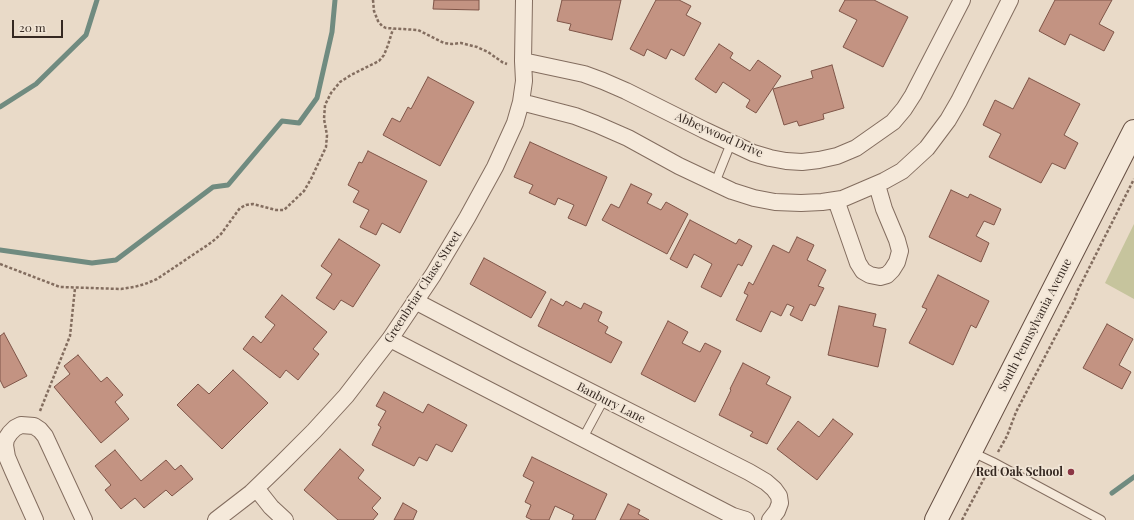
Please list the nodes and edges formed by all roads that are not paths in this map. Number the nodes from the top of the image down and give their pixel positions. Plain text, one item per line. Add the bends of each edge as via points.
1 (524, 0) edge
2 (962, 0) edge
3 (1010, 0) edge
4 (523, 61) junction
5 (521, 102) junction
6 (1134, 131) edge
7 (731, 143) junction
8 (716, 183) junction
9 (877, 185) junction
10 (836, 200) junction
11 (416, 301) junction
12 (390, 339) junction
13 (604, 399) junction
14 (583, 438) junction
15 (971, 452) junction
16 (256, 488) junction
17 (220, 519) edge
18 (35, 520) edge
19 (84, 520) edge
20 (285, 520) edge
21 (746, 520) edge
22 (770, 520) edge
23 (936, 520) edge
24 (1101, 520) edge

1 - 4 street, Greenbriar Chase Street
2 - 7 street, Abbeywood Drive via 904,109 893,122 856,148 837,156 802,162 770,158
3 - 9 street via 948,120 927,148 902,171
4 - 5 street, Greenbriar Chase Street
4 - 7 street, Abbeywood Drive via 584,74 603,81
5 - 8 street via 596,124
5 - 11 street, Greenbriar Chase Street via 515,123 495,167
6 - 15 main road, South Pennsylvania Avenue
7 - 8 lane
8 - 10 street via 732,191 775,202
9 - 10 street
9 - 10 street via 900,251 897,262 887,275 870,275 858,263
11 - 12 street, Greenbriar Chase Street
11 - 13 street, Banbury Lane
12 - 14 street
12 - 16 street, Greenbriar Chase Street via 346,396
13 - 14 lane
13 - 22 street, Banbury Lane via 766,482 779,496 780,503
14 - 21 street via 733,516
15 - 23 main road, South Pennsylvania Avenue
15 - 24 lane
16 - 17 street, Greenbriar Chase Street
16 - 20 street
18 - 19 street via 7,457 5,445 6,439 21,425 34,426 40,430 51,447

